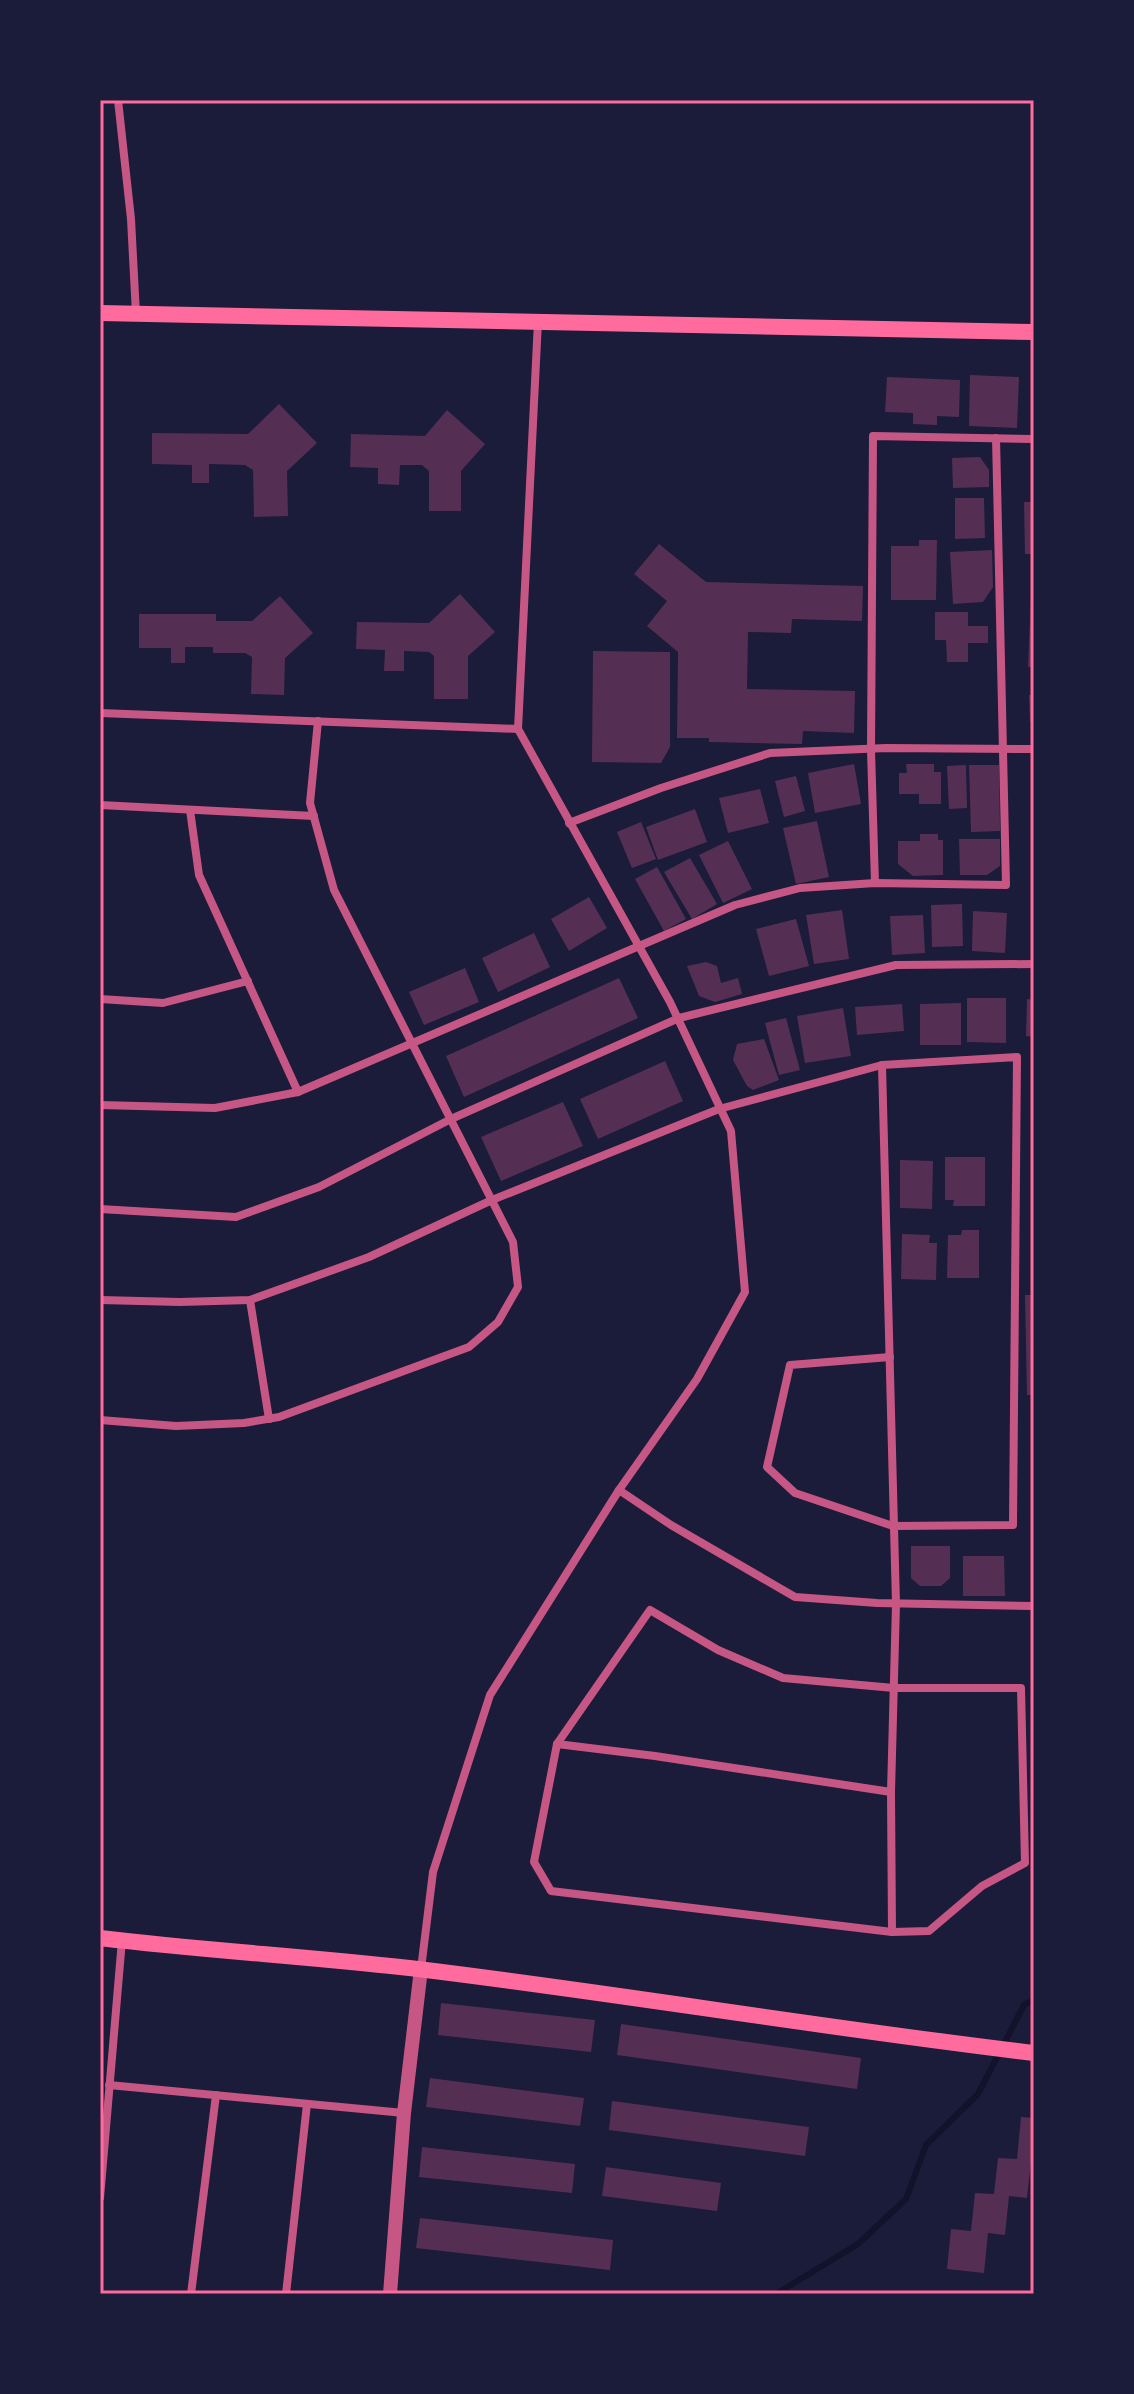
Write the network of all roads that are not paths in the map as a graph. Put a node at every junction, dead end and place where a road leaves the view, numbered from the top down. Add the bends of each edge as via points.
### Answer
1 (118, 100) edge
2 (100, 313) edge
3 (136, 314) junction
4 (538, 321) junction
5 (1034, 332) edge
6 (996, 438) junction
7 (1034, 439) edge
8 (100, 713) edge
9 (318, 721) junction
10 (518, 729) junction
11 (1003, 749) junction
12 (1034, 749) edge
13 (871, 750) junction
14 (100, 805) edge
15 (190, 810) junction
16 (314, 816) junction
17 (569, 823) junction
18 (875, 883) junction
19 (639, 946) junction
20 (1034, 964) edge
21 (248, 981) junction
22 (100, 999) edge
23 (679, 1018) junction
24 (412, 1043) junction
25 (882, 1065) junction
26 (298, 1092) junction
27 (100, 1105) edge
28 (719, 1109) junction
29 (451, 1119) junction
30 (492, 1200) junction
31 (100, 1209) edge
32 (100, 1300) edge
33 (250, 1300) junction
34 (890, 1357) junction
35 (269, 1419) junction
36 (100, 1420) edge
37 (619, 1490) junction
38 (893, 1526) junction
39 (896, 1604) junction
40 (1034, 1606) edge
41 (894, 1688) junction
42 (557, 1744) junction
43 (891, 1792) junction
44 (892, 1932) junction
45 (100, 1938) edge
46 (122, 1940) junction
47 (421, 1969) junction
48 (1034, 2053) edge
49 (109, 2085) junction
50 (216, 2095) junction
51 (307, 2104) junction
52 (404, 2113) junction
53 (100, 2198) edge
54 (191, 2294) edge
55 (286, 2294) edge
56 (390, 2294) edge

1 - 3 street
2 - 3 main road
3 - 4 main road
4 - 5 main road
4 - 10 street
6 - 7 street
6 - 11 street
6 - 13 street via 873,436
8 - 9 street
9 - 10 street
9 - 16 street via 310,803
10 - 17 street
11 - 12 street
11 - 13 street
11 - 18 street via 1006,885
13 - 17 street via 770,753
13 - 18 street
14 - 15 street
15 - 16 street
15 - 21 street via 199,875
16 - 24 street via 334,890
17 - 19 street
18 - 19 street via 800,888 735,905
19 - 23 street
19 - 24 street
20 - 23 street via 896,965
21 - 22 street via 163,1003
21 - 26 street
23 - 28 street
23 - 29 street
24 - 26 street
24 - 29 street
25 - 28 street
25 - 34 street
25 - 38 street via 1017,1057 1013,1525
26 - 27 street via 215,1108
28 - 30 street
28 - 37 street via 731,1131 745,1292 697,1379
29 - 30 street
29 - 31 street via 319,1187 236,1217
30 - 33 street via 369,1257
30 - 35 street via 513,1242 518,1287 498,1322 469,1347
32 - 33 street
33 - 35 street
34 - 38 street
34 - 38 street via 790,1365 767,1467 795,1493
35 - 36 street via 176,1426
37 - 39 street via 795,1597
37 - 47 street via 490,1695 433,1872
38 - 39 street
39 - 40 street
39 - 41 street
41 - 42 street via 783,1678 718,1650 650,1610
41 - 43 street
41 - 44 street via 1021,1688 1025,1863 982,1886 929,1931
42 - 43 street
42 - 44 street via 534,1862 551,1891
43 - 44 street
45 - 46 main road
46 - 47 main road
46 - 49 street
47 - 48 main road
47 - 52 street
49 - 50 street
49 - 53 street
50 - 51 street
50 - 54 street
51 - 52 street
51 - 55 street
52 - 56 street

